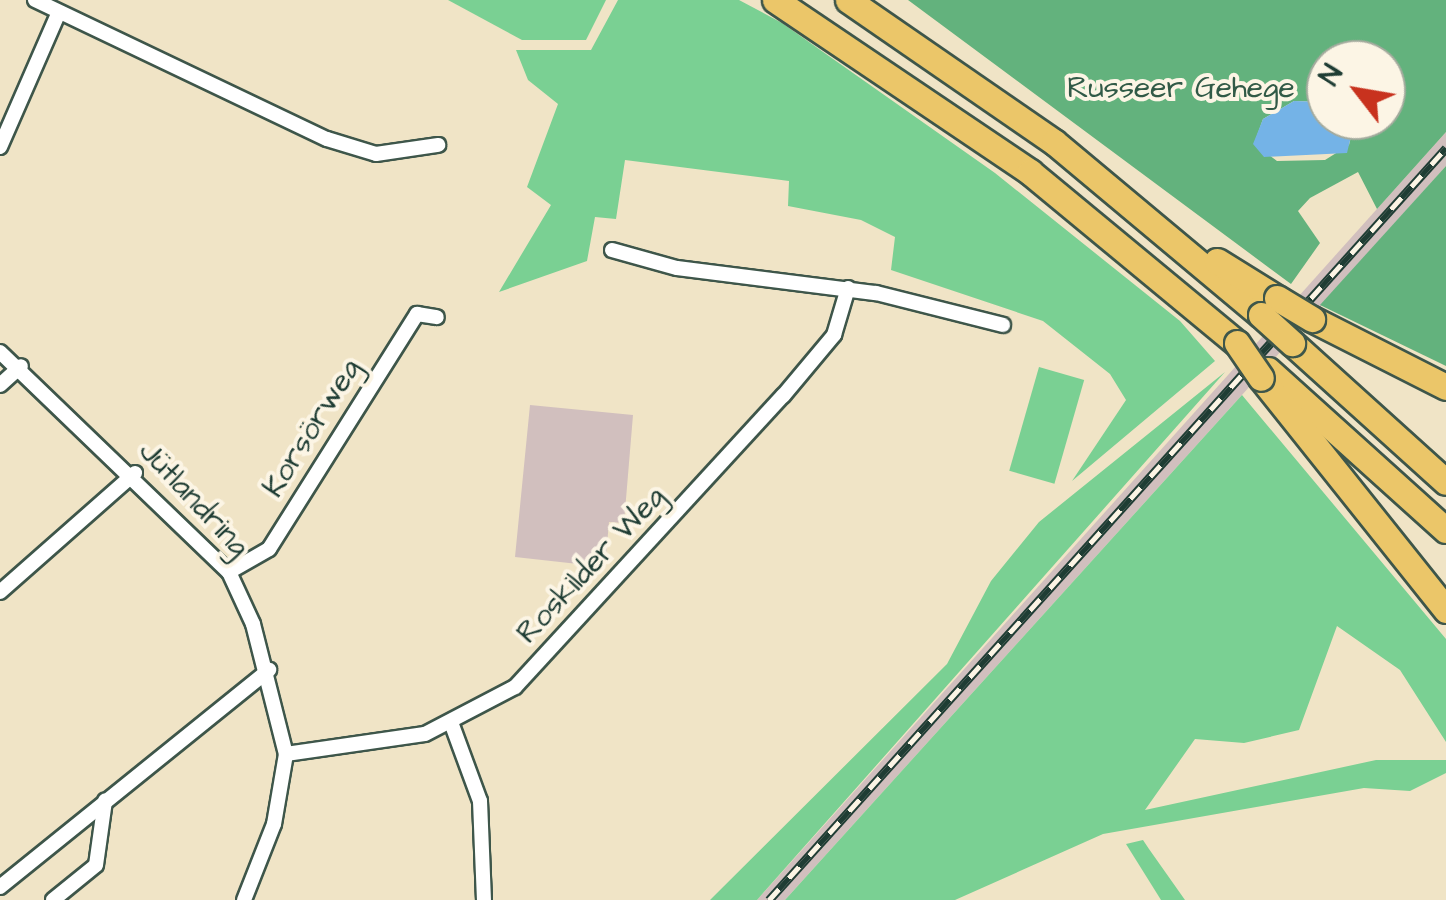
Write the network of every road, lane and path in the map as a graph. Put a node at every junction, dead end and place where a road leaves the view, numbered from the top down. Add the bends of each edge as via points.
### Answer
1 (35, 0) edge
2 (774, 0) edge
3 (848, 0) edge
4 (58, 14) junction
5 (438, 146) dead end
6 (0, 147) edge
7 (612, 250) dead end
8 (848, 288) junction
9 (1269, 307) junction
10 (437, 317) dead end
11 (1002, 326) dead end
12 (0, 352) edge
13 (21, 366) junction
14 (1264, 374) junction
15 (0, 385) edge
16 (1446, 387) edge
17 (134, 473) junction
18 (1446, 482) edge
19 (1446, 530) edge
20 (228, 572) junction
21 (0, 592) edge
22 (1446, 610) edge
23 (269, 670) junction
24 (452, 725) junction
25 (286, 754) junction
26 (105, 801) junction
27 (0, 887) edge
28 (53, 900) edge
29 (244, 900) edge
30 (484, 900) edge

1 - 4 street
2 - 14 highway, bridge via 1030,172 1237,343
3 - 9 highway
4 - 5 street via 327,139 376,154
4 - 6 street
7 - 8 street via 677,268
8 - 11 street
8 - 24 street, Roskilder Weg via 834,335 783,396 541,662
9 - 16 highway, bridge via 1312,320
9 - 18 highway, bridge via 1292,343
10 - 20 street, Korsörweg via 417,314 269,549
12 - 13 street, Jütlandring
13 - 15 street
13 - 17 street, Jütlandring
14 - 19 highway
14 - 22 highway
17 - 20 street, Jütlandring
17 - 21 street
20 - 23 street, Jütlandring
23 - 25 street, Jütlandring
23 - 26 street
24 - 25 street, Roskilder Weg via 370,747
24 - 30 street via 485,826
25 - 29 street, Jütlandring via 274,824
26 - 27 street
26 - 28 street via 96,865

